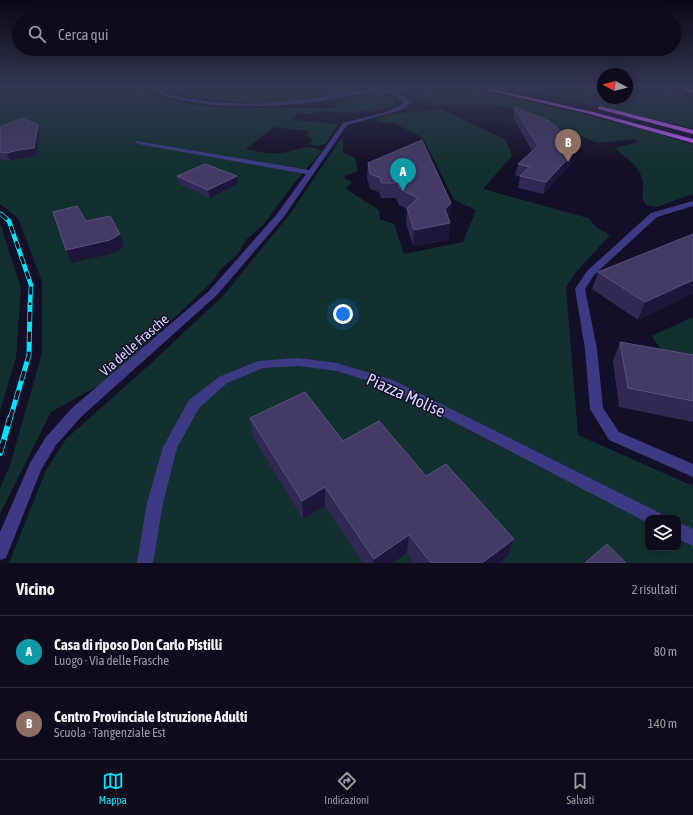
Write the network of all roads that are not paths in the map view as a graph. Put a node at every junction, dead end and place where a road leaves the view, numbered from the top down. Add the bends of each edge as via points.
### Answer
1 (378, 113) edge
2 (592, 113) edge
3 (622, 113) edge
4 (693, 132) edge
5 (693, 141) edge
6 (138, 142) dead end
7 (311, 173) junction
8 (693, 203) edge
9 (693, 471) edge
10 (648, 515) edge
11 (681, 532) edge
12 (693, 538) edge
13 (0, 552) edge
14 (146, 563) edge

1 - 7 street, Via delle Frasche via 345,124
2 - 5 main road
3 - 4 main road
6 - 7 street
7 - 13 street, Via delle Frasche via 280,216 213,293 76,412 51,442 35,466
8 - 9 street via 654,215 590,273 580,289 592,349 597,408 605,422 614,436
10 - 14 street, Piazza Molise via 389,383 337,367 298,362 262,364 223,380 194,404 170,447 155,502
11 - 12 street

